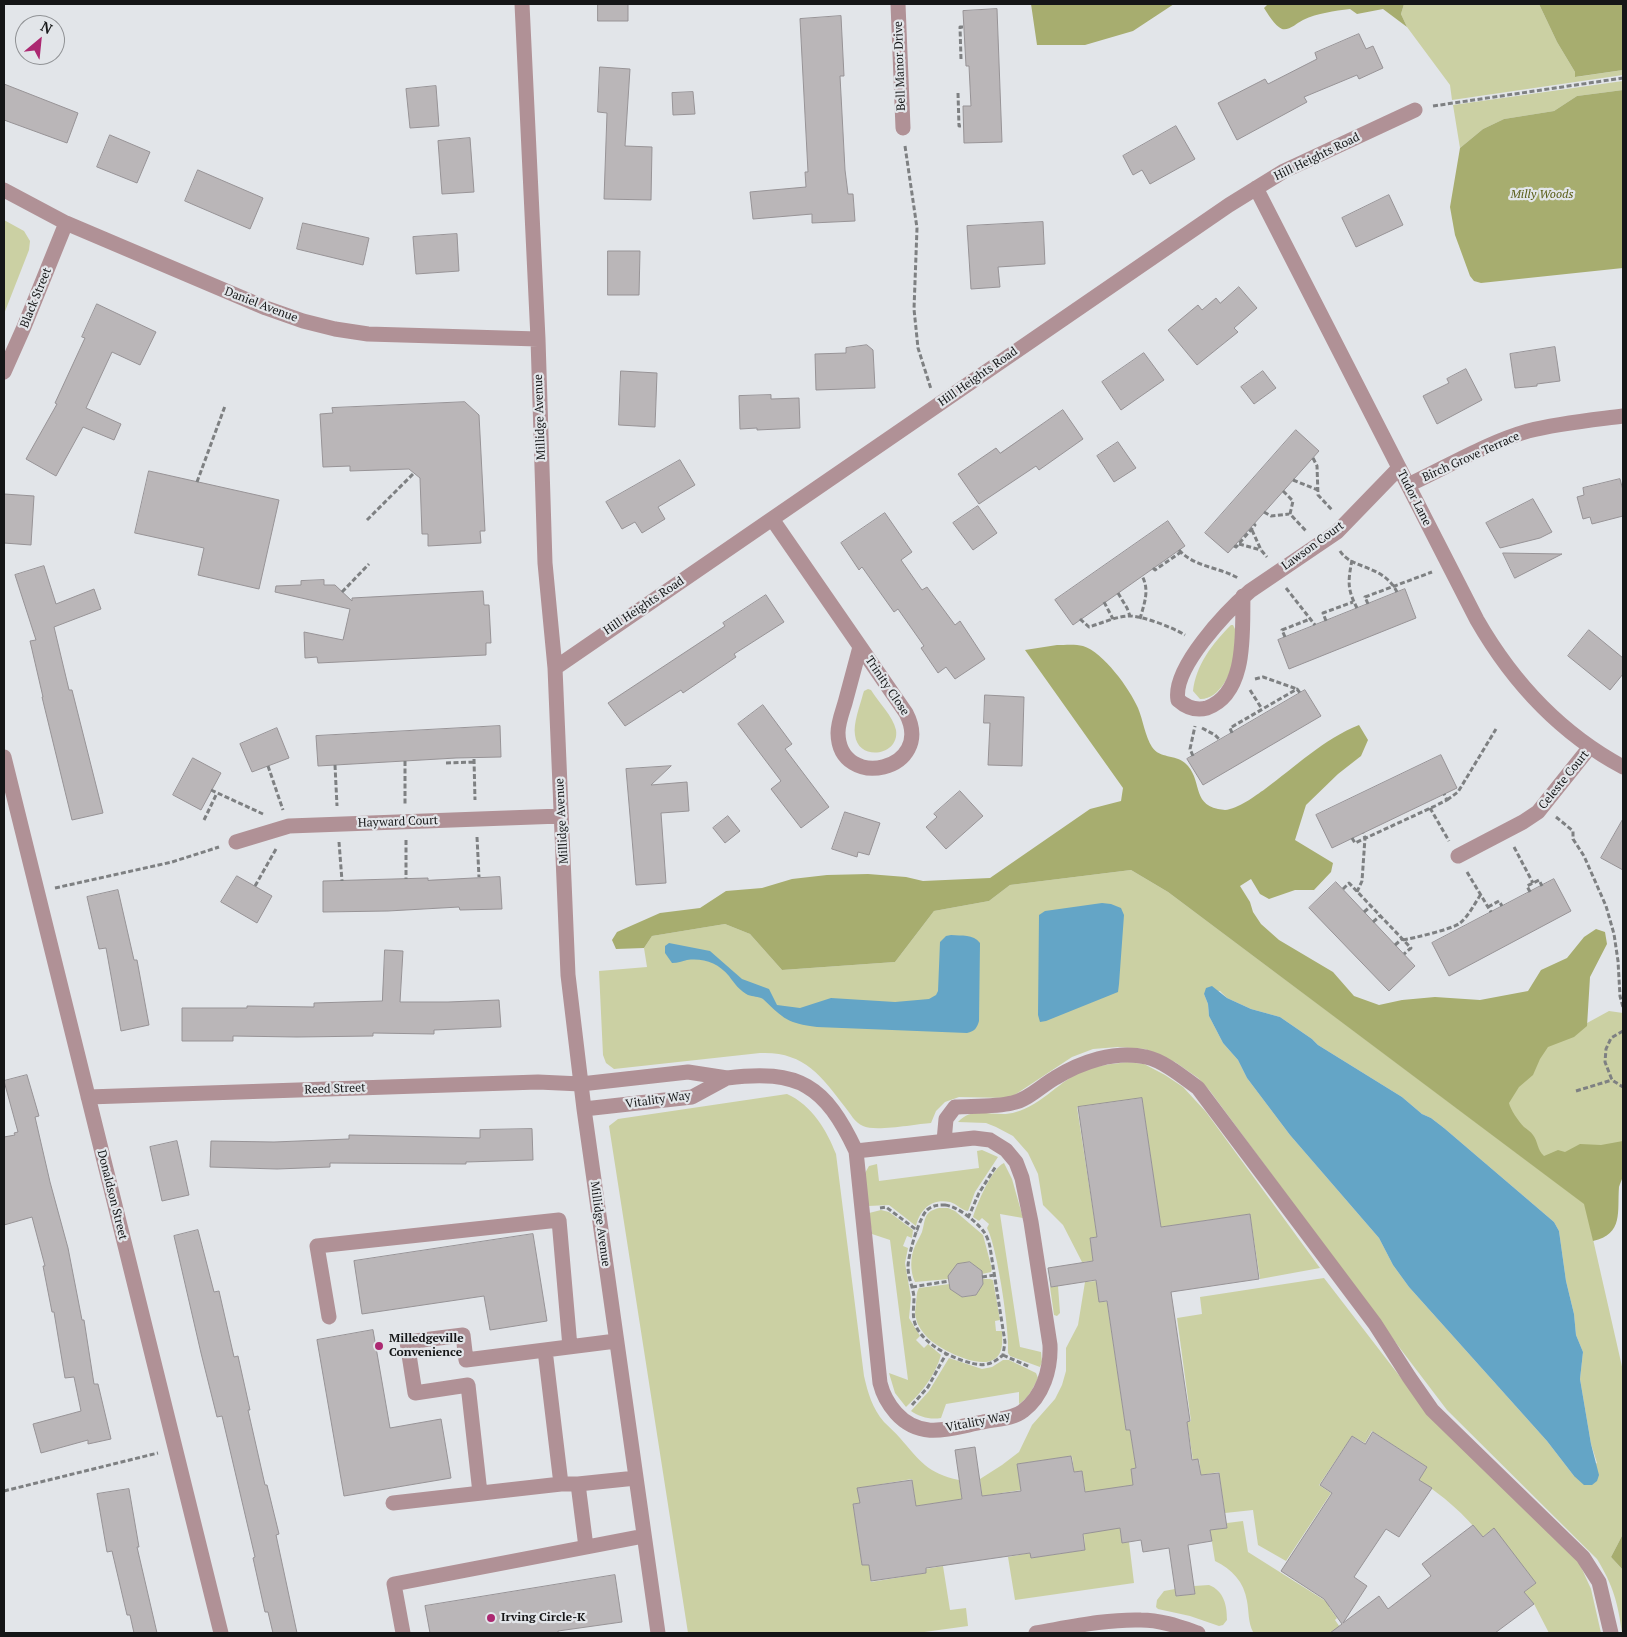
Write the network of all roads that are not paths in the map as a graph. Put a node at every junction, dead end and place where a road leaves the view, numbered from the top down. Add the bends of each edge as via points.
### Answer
1 (522, 4) edge
2 (898, 4) edge
3 (1415, 110) road end
4 (903, 128) road end
5 (1256, 188) junction
6 (4, 190) edge
7 (66, 223) junction
8 (538, 339) junction
9 (4, 372) edge
10 (1623, 416) edge
11 (1399, 468) junction
12 (1408, 486) junction
13 (772, 519) junction
14 (1243, 596) junction
15 (860, 647) junction
16 (555, 668) junction
17 (1590, 748) junction
18 (4, 757) edge
19 (1623, 767) edge
20 (561, 816) junction
21 (236, 842) road end
22 (1458, 856) dead end
23 (727, 1078) junction
24 (581, 1084) junction
25 (88, 1097) junction
26 (584, 1110) junction
27 (944, 1141) junction
28 (856, 1151) junction
29 (329, 1318) dead end
30 (616, 1341) junction
31 (570, 1347) junction
32 (545, 1350) junction
33 (466, 1360) junction
34 (468, 1385) junction
35 (636, 1478) junction
36 (560, 1484) junction
37 (578, 1484) junction
38 (480, 1493) junction
39 (393, 1503) dead end
40 (644, 1536) junction
41 (586, 1547) junction
42 (221, 1633) edge
43 (403, 1633) edge
44 (658, 1633) edge
45 (1036, 1633) edge
46 (1198, 1633) edge
47 (1611, 1633) edge

1 - 8 street, Millidge Avenue
2 - 4 street, Bell Manor Drive
3 - 5 street, Hill Heights Road
5 - 11 street, Tudor Lane
5 - 13 street, Hill Heights Road
6 - 7 street, Daniel Avenue
7 - 8 street, Daniel Avenue via 266,308 335,330 368,334
7 - 9 street, Black Street
8 - 16 street, Millidge Avenue via 545,563
10 - 12 street, Birch Grove Terrace via 1529,431
11 - 12 street, Tudor Lane
11 - 14 street, Lawson Court via 1344,525
12 - 17 street, Tudor Lane via 1493,649 1534,699
13 - 15 street, Trinity Close
13 - 16 street, Hill Heights Road
14 - 14 street, Lawson Court via 1242,651 1236,676 1220,700 1203,709 1191,708 1178,700 1177,692 1187,665 1213,628
15 - 15 street, Trinity Close via 838,738 846,756 853,762 879,769 902,758 912,730 906,713
16 - 20 street, Millidge Avenue
17 - 19 street, Tudor Lane
17 - 22 street, Celeste Court via 1544,807
18 - 25 street, Donaldson Street
20 - 21 street, Hayward Court via 289,826
20 - 24 street, Millidge Avenue via 568,976
23 - 24 street, Vitality Way via 688,1072
23 - 26 street, Vitality Way via 692,1097
23 - 28 street, Vitality Way via 768,1075 799,1081 818,1093 844,1124
24 - 25 street, Reed Street via 538,1082
24 - 26 street, Millidge Avenue
25 - 42 street, Donaldson Street
26 - 30 street, Millidge Avenue
27 - 28 street
27 - 28 street, Vitality Way via 990,1140 1006,1150 1016,1162 1031,1222 1051,1360 1034,1400 1024,1410 1013,1416 939,1430 914,1428 883,1396
27 - 47 street via 946,1119 955,1107 1012,1103 1026,1098 1081,1064 1114,1055 1146,1057 1172,1068 1198,1088 1375,1324 1432,1410 1583,1557 1599,1582
29 - 31 street via 317,1246 559,1220
30 - 31 street
30 - 35 street, Millidge Avenue
31 - 32 street
32 - 33 street
32 - 36 street
33 - 34 street
33 - 34 street via 463,1335 407,1342 416,1393
34 - 38 street
35 - 37 street
35 - 40 street, Millidge Avenue
36 - 37 street
36 - 38 street
37 - 41 street
38 - 39 street
40 - 41 street
40 - 44 street, Millidge Avenue
41 - 43 street via 394,1584
45 - 46 street via 1095,1623 1142,1620 1172,1624

